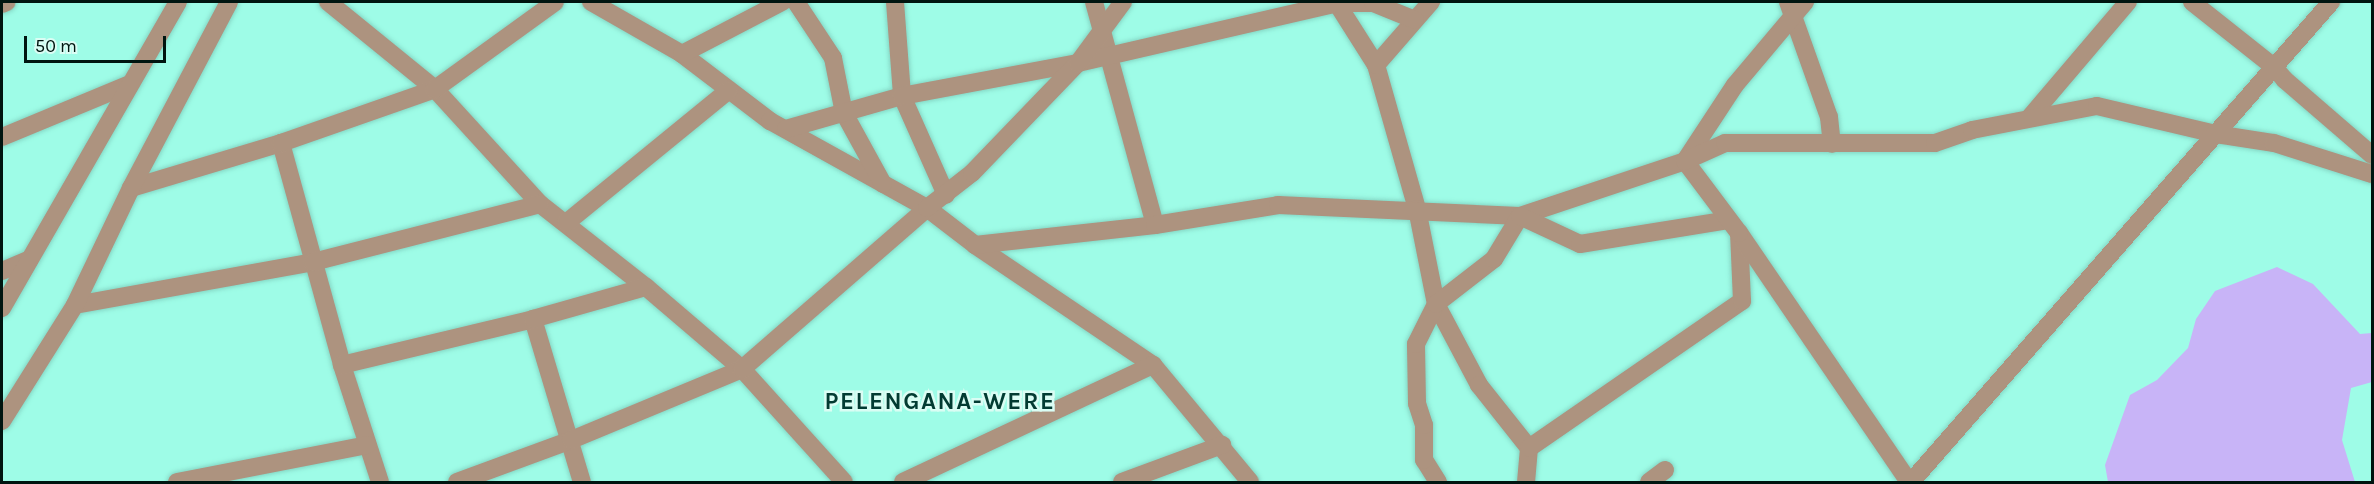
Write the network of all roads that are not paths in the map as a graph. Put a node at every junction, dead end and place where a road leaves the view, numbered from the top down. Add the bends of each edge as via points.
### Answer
1 (7, 2) edge
2 (178, 2) edge
3 (230, 2) edge
4 (328, 2) edge
5 (555, 2) edge
6 (591, 2) edge
7 (782, 2) edge
8 (796, 2) edge
9 (895, 2) edge
10 (1094, 2) edge
11 (1124, 2) edge
12 (1336, 2) edge
13 (1431, 2) edge
14 (1805, 2) edge
15 (2128, 2) edge
16 (2192, 2) edge
17 (2331, 2) edge
18 (2, 4) edge
19 (1791, 9) edge
20 (1415, 20) junction
21 (1101, 29) junction
22 (682, 54) junction
23 (1109, 55) junction
24 (1078, 63) junction
25 (1376, 65) junction
26 (2274, 67) junction
27 (130, 84) junction
28 (435, 89) junction
29 (729, 90) junction
30 (902, 96) junction
31 (844, 113) junction
32 (2030, 117) junction
33 (786, 129) junction
34 (2215, 134) junction
35 (2, 137) edge
36 (281, 143) junction
37 (1832, 144) junction
38 (2373, 155) edge
39 (1685, 161) junction
40 (2373, 174) edge
41 (884, 185) junction
42 (131, 188) junction
43 (946, 195) junction
44 (540, 204) junction
45 (927, 208) junction
46 (1417, 209) junction
47 (1520, 216) junction
48 (566, 223) junction
49 (1155, 225) junction
50 (1734, 227) junction
51 (975, 245) junction
52 (30, 259) junction
53 (313, 262) junction
54 (2, 271) edge
55 (646, 287) junction
56 (1436, 304) junction
57 (75, 305) junction
58 (2, 308) edge
59 (533, 319) junction
60 (342, 365) junction
61 (1153, 365) junction
62 (742, 369) junction
63 (2, 421) edge
64 (571, 440) junction
65 (367, 445) junction
66 (1222, 445) junction
67 (1529, 448) junction
68 (1665, 470) dead end
69 (177, 483) edge
70 (380, 483) edge
71 (458, 483) edge
72 (582, 483) edge
73 (844, 483) edge
74 (903, 483) edge
75 (1122, 483) edge
76 (1250, 483) edge
77 (1438, 483) edge
78 (1526, 483) edge
79 (1649, 483) edge
80 (1910, 483) edge

1 - 18 street
2 - 27 street
3 - 42 street
4 - 28 street
5 - 28 street
6 - 22 street
7 - 22 street
8 - 31 street via 833,58
9 - 30 street
10 - 21 street
11 - 21 street
12 - 20 street via 1373,3
12 - 23 street
12 - 25 street
13 - 20 street
14 - 19 street
15 - 32 street
16 - 26 street
17 - 26 street
19 - 37 street via 1829,117
19 - 39 street
20 - 25 street
21 - 23 street
21 - 24 street
22 - 29 street
23 - 24 street
23 - 49 street
24 - 30 street
24 - 43 street
25 - 46 street
26 - 34 street
26 - 38 street
27 - 35 street
27 - 52 street
28 - 36 street
28 - 44 street
29 - 33 street
29 - 48 street
30 - 31 street
30 - 43 street
31 - 33 street
31 - 41 street
32 - 34 street via 2097,106
32 - 37 street via 1935,142
33 - 41 street
34 - 40 street via 2274,142
34 - 80 street
36 - 42 street
36 - 53 street
37 - 39 street via 1725,142
39 - 47 street
39 - 50 street
41 - 45 street
42 - 57 street
43 - 45 street
44 - 48 street
44 - 53 street
45 - 51 street
45 - 62 street
46 - 47 street
46 - 49 street via 1278,205
46 - 56 street
47 - 50 street via 1580,244
47 - 56 street via 1494,259
48 - 55 street
49 - 51 street
50 - 67 street via 1742,301
50 - 80 street
51 - 61 street
52 - 54 street
52 - 58 street
53 - 57 street
53 - 60 street
55 - 59 street
55 - 62 street
56 - 67 street via 1479,385
56 - 77 street via 1416,344 1417,403 1424,425 1424,460
57 - 63 street
59 - 60 street
59 - 64 street
60 - 65 street
61 - 66 street
61 - 74 street
62 - 64 street
62 - 73 street
64 - 71 street
64 - 72 street
65 - 69 street
65 - 70 street
66 - 75 street
66 - 76 street
67 - 78 street
68 - 79 street

